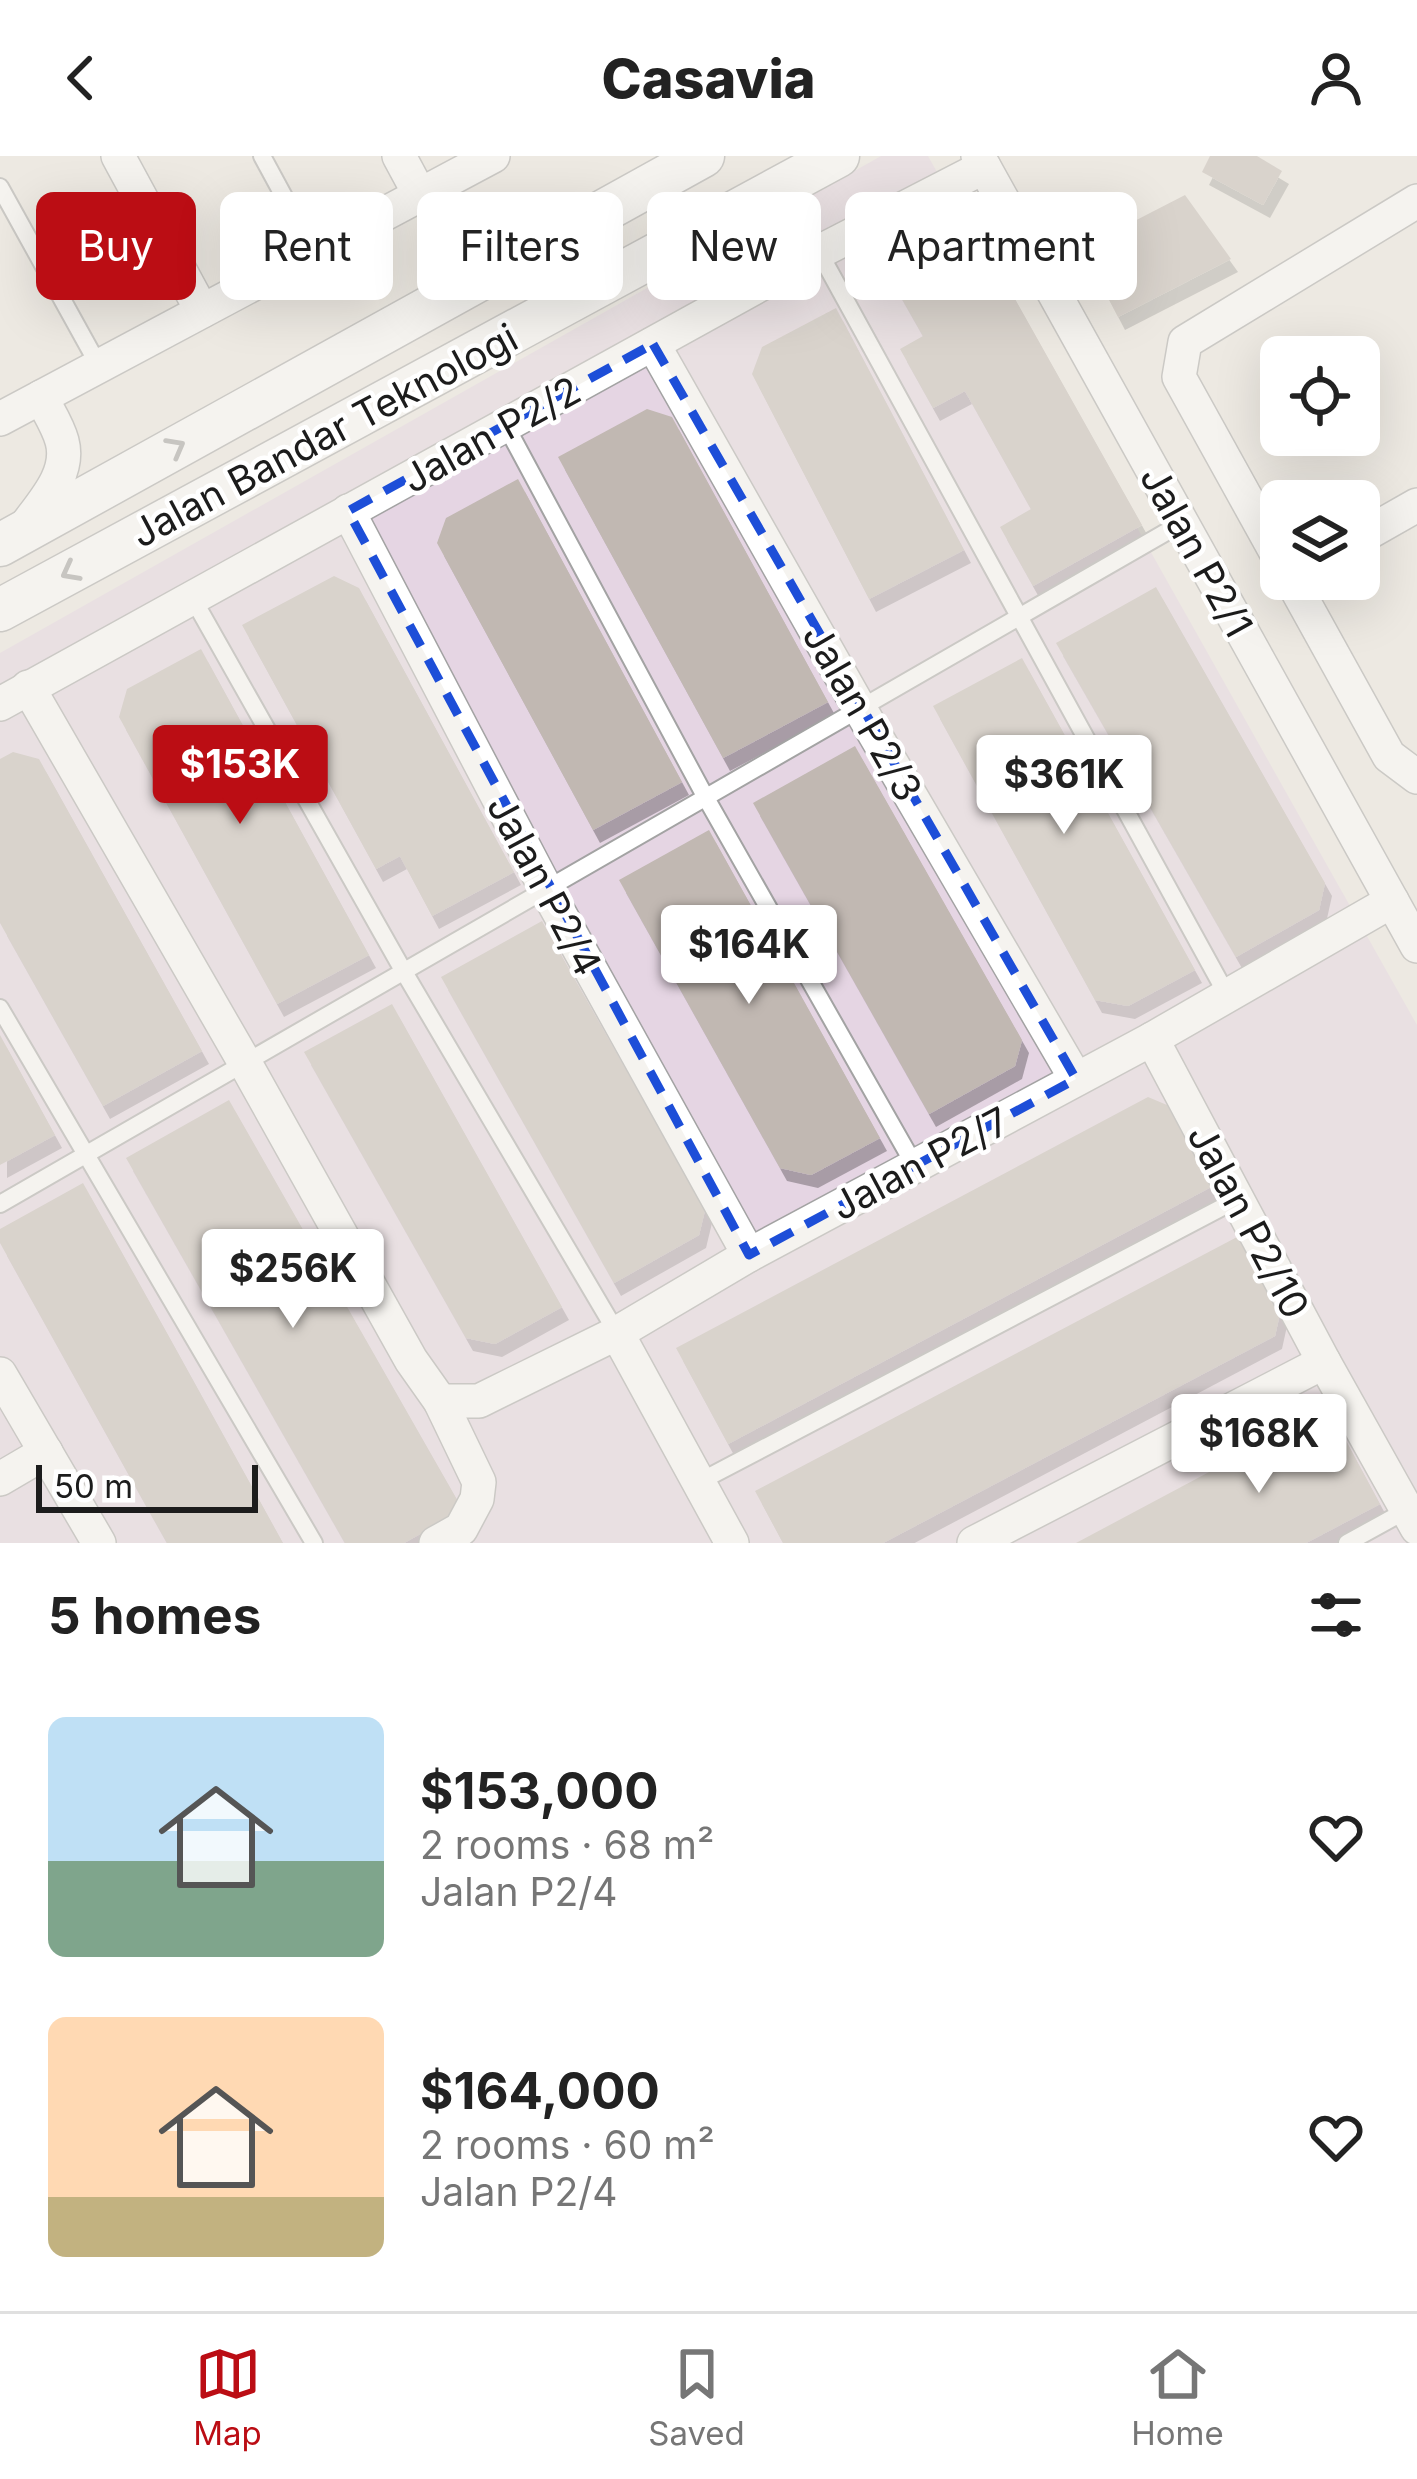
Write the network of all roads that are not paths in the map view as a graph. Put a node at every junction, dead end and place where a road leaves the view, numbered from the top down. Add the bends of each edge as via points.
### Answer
1 (118, 156) edge
2 (262, 156) edge
3 (399, 156) edge
4 (494, 156) edge
5 (703, 156) edge
6 (838, 156) edge
7 (981, 162) edge
8 (0, 188) edge
9 (282, 192) edge
10 (418, 192) edge
11 (426, 192) edge
12 (1417, 201) edge
13 (821, 251) edge
14 (821, 256) edge
15 (223, 300) edge
16 (732, 300) edge
17 (202, 311) junction
18 (653, 344) junction
19 (99, 366) junction
20 (41, 397) junction
21 (0, 419) edge
22 (506, 426) junction
23 (1417, 506) edge
24 (348, 512) junction
25 (1182, 523) junction
26 (1260, 523) edge
27 (1380, 526) edge
28 (10, 539) edge
29 (192, 598) junction
30 (1303, 600) edge
31 (0, 610) edge
32 (1018, 618) junction
33 (14, 696) edge
34 (860, 709) junction
35 (1417, 777) edge
36 (706, 798) junction
37 (546, 890) junction
38 (1392, 901) junction
39 (1417, 946) edge
40 (404, 972) junction
41 (1227, 994) junction
42 (0, 1009) edge
43 (1152, 1039) junction
44 (245, 1064) junction
45 (1076, 1079) junction
46 (84, 1155) junction
47 (915, 1166) junction
48 (1238, 1199) junction
49 (0, 1204) edge
50 (749, 1256) junction
51 (617, 1333) junction
52 (1324, 1362) junction
53 (0, 1374) edge
54 (440, 1401) junction
55 (46, 1453) junction
56 (0, 1479) edge
57 (699, 1482) junction
58 (1412, 1519) edge
59 (99, 1543) edge
60 (314, 1543) edge
61 (436, 1543) edge
62 (732, 1543) edge
63 (974, 1543) edge
64 (1347, 1543) edge

1 - 17 street
2 - 9 lane
3 - 10 street
4 - 11 street
28 -> 5 street, Jalan Bandar Teknologi
6 -> 31 street, Jalan Bandar Teknologi
7 - 13 street, Jalan P2/2
7 - 25 street, Jalan P2/1
8 - 19 lane
12 - 26 street via 1185,342 1179,377
14 - 32 lane
15 - 17 street
16 - 18 street, Jalan P2/2
17 - 19 street
18 - 22 street, Jalan P2/2
18 - 34 street, Jalan P2/3
19 - 20 street
20 - 21 street
20 - 28 street via 63,442 64,465
22 - 24 street, Jalan P2/2
22 - 36 lane
23 - 27 street
24 - 29 street, Jalan P2/2
24 - 37 street, Jalan P2/4
25 - 32 lane
25 - 38 street, Jalan P2/1
29 - 33 street, Jalan P2/2
29 - 40 lane
30 - 35 street via 1389,756
32 - 34 lane
32 - 41 lane
33 - 44 street
34 - 36 lane
34 - 45 street, Jalan P2/3
36 - 37 lane
36 - 47 lane
37 - 40 lane
37 - 50 street, Jalan P2/4
38 - 39 street, Jalan P2/1
38 - 41 street, Jalan P2/7
40 - 44 lane
40 - 51 lane
41 - 43 street, Jalan P2/7
42 - 46 lane
43 - 45 street, Jalan P2/7
43 - 48 street, Jalan P2/10
44 - 46 lane
44 - 54 street
45 - 47 street, Jalan P2/7
46 - 49 lane
46 - 60 lane
47 - 50 street, Jalan P2/7
48 - 52 street, Jalan P2/10
48 - 57 lane
50 - 51 street, Jalan P2/7
51 - 54 street, Jalan P2/7 via 479,1401
51 - 57 street
52 - 58 street, Jalan P2/10
52 - 63 street
53 - 55 street
54 - 61 street via 479,1482 461,1529
55 - 56 street
55 - 59 street
57 - 62 street
58 - 64 lane

